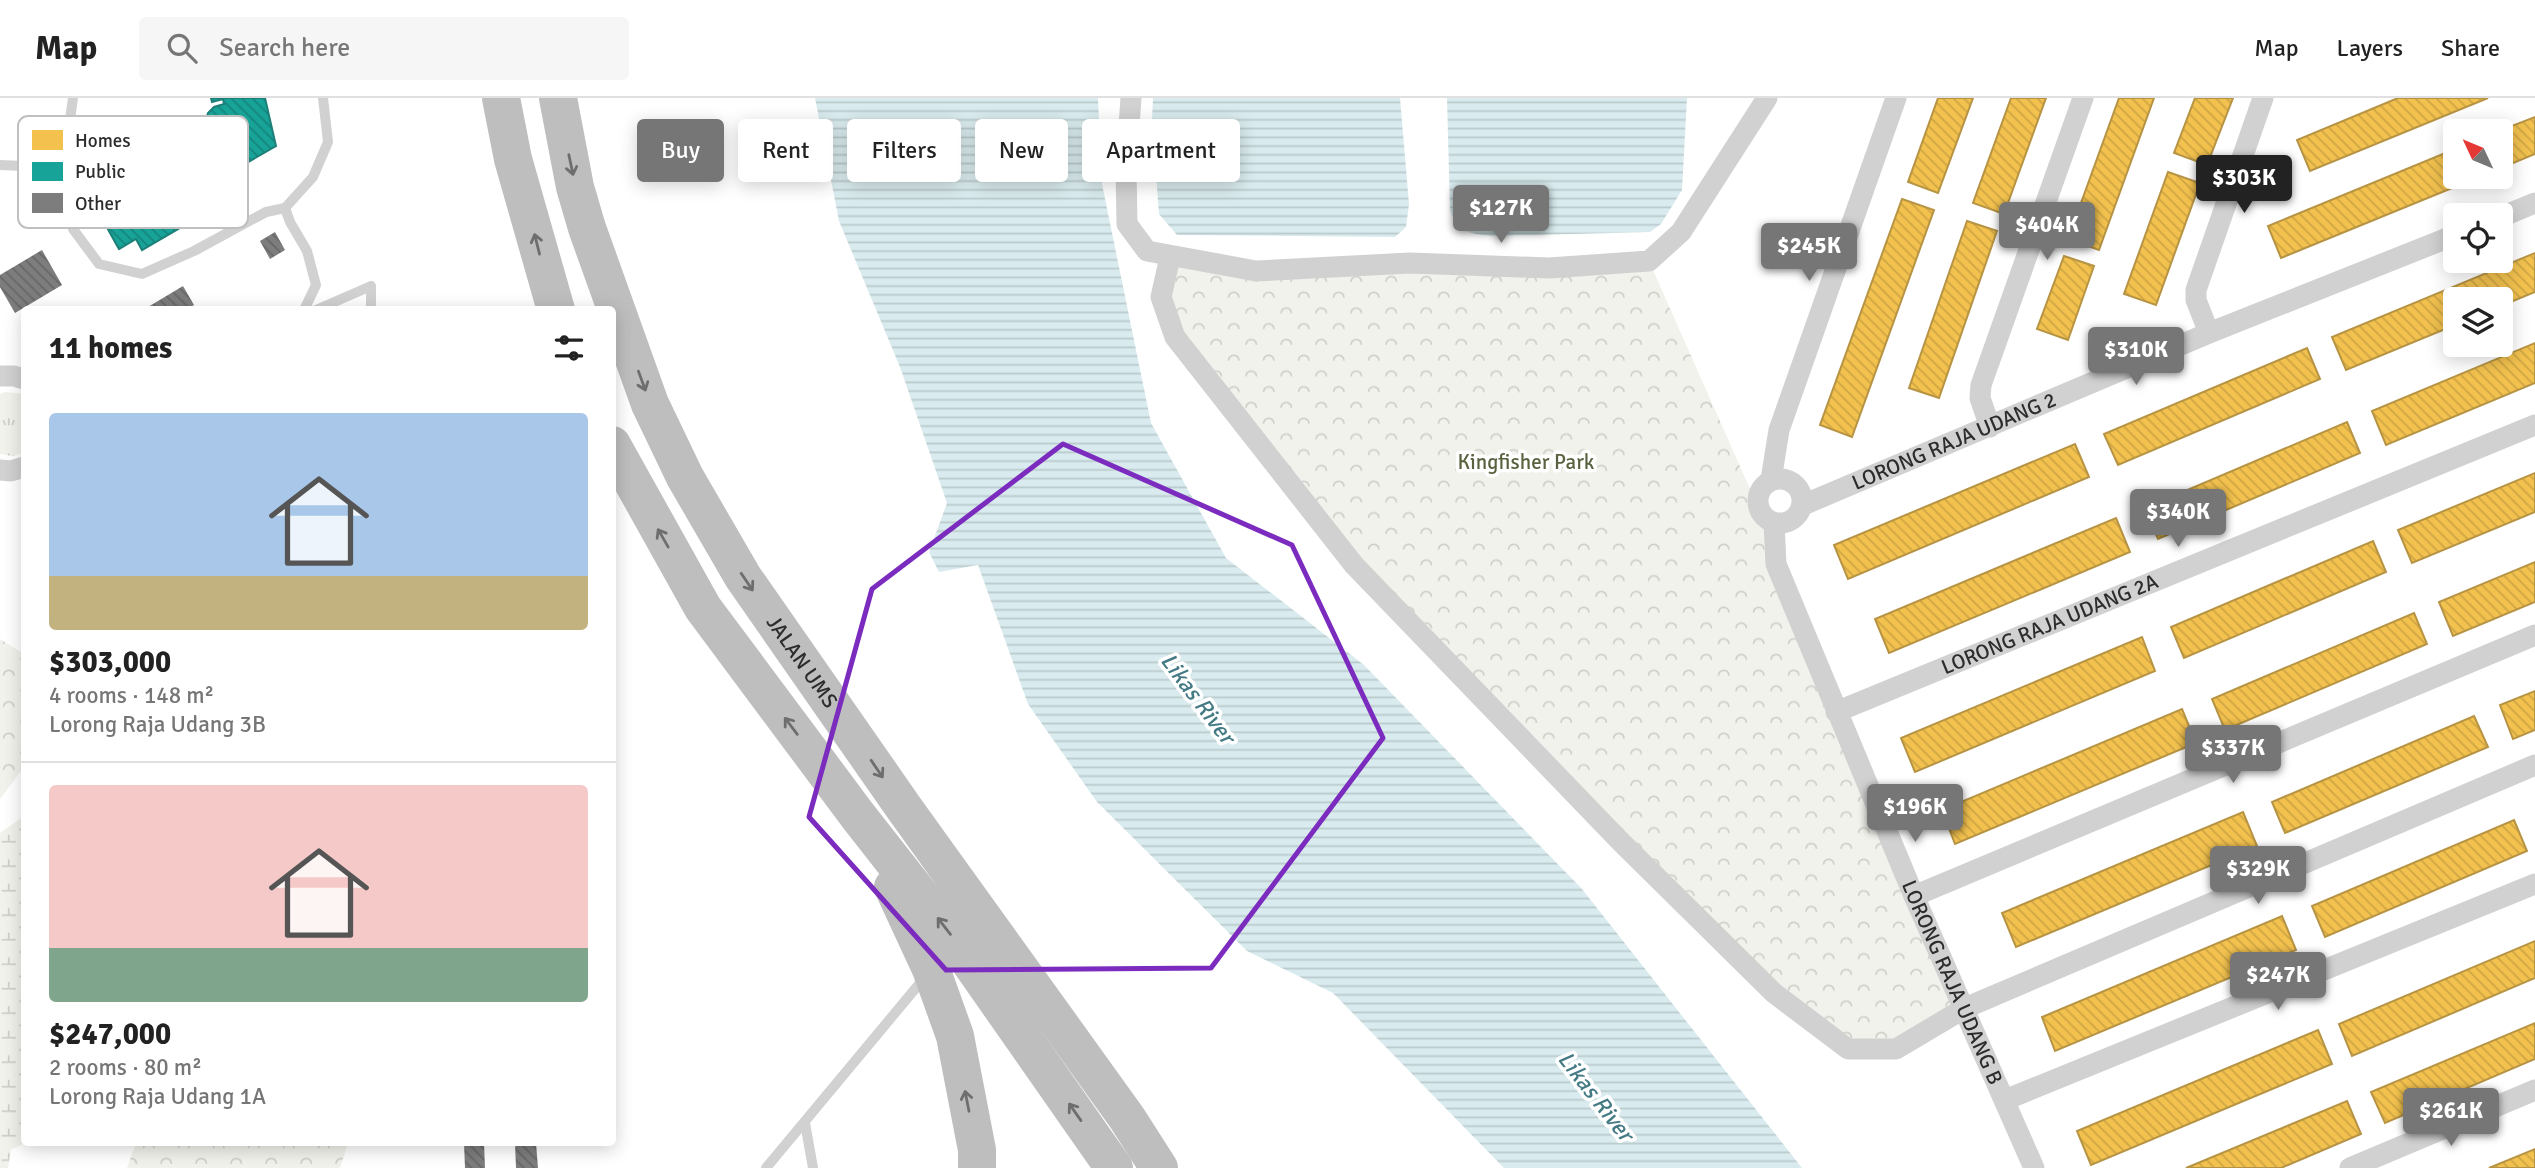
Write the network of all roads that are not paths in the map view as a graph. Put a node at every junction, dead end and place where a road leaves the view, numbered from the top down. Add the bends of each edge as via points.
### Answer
1 (73, 98) edge
2 (323, 98) edge
3 (501, 98) edge
4 (558, 98) edge
5 (1131, 98) edge
6 (1767, 98) edge
7 (1896, 98) edge
8 (2083, 98) edge
9 (2268, 101) edge
10 (70, 116) edge
11 (0, 165) edge
12 (18, 166) edge
13 (2535, 203) edge
14 (285, 208) junction
15 (2513, 212) edge
16 (248, 222) edge
17 (74, 228) edge
18 (236, 228) edge
19 (2443, 240) edge
20 (1170, 257) junction
21 (306, 306) edge
22 (325, 306) edge
23 (371, 306) edge
24 (555, 306) edge
25 (615, 306) edge
26 (616, 309) edge
27 (2209, 333) junction
28 (2535, 425) edge
29 (1990, 427) junction
30 (616, 452) edge
31 (1771, 480) junction
32 (1803, 505) junction
33 (1774, 523) junction
34 (2535, 635) edge
35 (1836, 712) junction
36 (2535, 765) edge
37 (858, 816) junction
38 (2535, 884) edge
39 (1914, 896) junction
40 (931, 969) junction
41 (1965, 1008) junction
42 (2535, 1090) edge
43 (2005, 1100) junction
44 (805, 1123) junction
45 (766, 1168) edge
46 (813, 1168) edge
47 (977, 1168) edge
48 (1114, 1168) edge
49 (1159, 1168) edge
50 (2034, 1168) edge
51 (2350, 1168) edge

1 - 10 lane
2 - 14 lane via 328,142 313,177
24 -> 3 highway via 513,159
4 -> 25 highway, JALAN UMS via 575,187
5 - 20 street via 1127,224 1147,251
6 - 20 street via 1681,232 1649,261 1549,268 1410,262 1256,271
7 - 31 street via 1779,430
8 - 29 street via 1982,385 1980,398
9 - 27 street via 2196,290
11 - 12 lane
13 - 15 street
14 - 16 lane
14 - 21 lane via 307,251 316,285
17 - 18 lane via 99,264 142,274
19 - 27 street, LORONG RAJA UDANG 2
20 - 41 street via 1160,297 1175,337 1354,565 1774,993 1848,1049 1896,1049
22 - 23 lane via 371,286
26 -> 49 highway, JALAN UMS via 650,404 685,477 743,577
27 - 29 street, LORONG RAJA UDANG 2
28 - 35 street, LORONG RAJA UDANG 2A
29 - 32 street, LORONG RAJA UDANG 2
37 -> 30 highway via 704,608
31 - 32 street via 1787,479 1800,489
31 - 33 street via 1760,489 1757,503 1762,516
32 - 33 street via 1798,516 1787,523
33 - 35 street, LORONG RAJA UDANG B via 1776,564
34 - 39 street
35 - 39 street, LORONG RAJA UDANG B
36 - 41 street
37 - 40 highway
48 -> 37 highway via 949,932
38 - 43 street
39 - 41 street, LORONG RAJA UDANG B
40 - 44 lane
47 -> 40 highway via 955,1037
41 - 43 street, LORONG RAJA UDANG B
42 - 51 street
43 - 50 street, LORONG RAJA UDANG B
44 - 45 lane
44 - 46 lane

